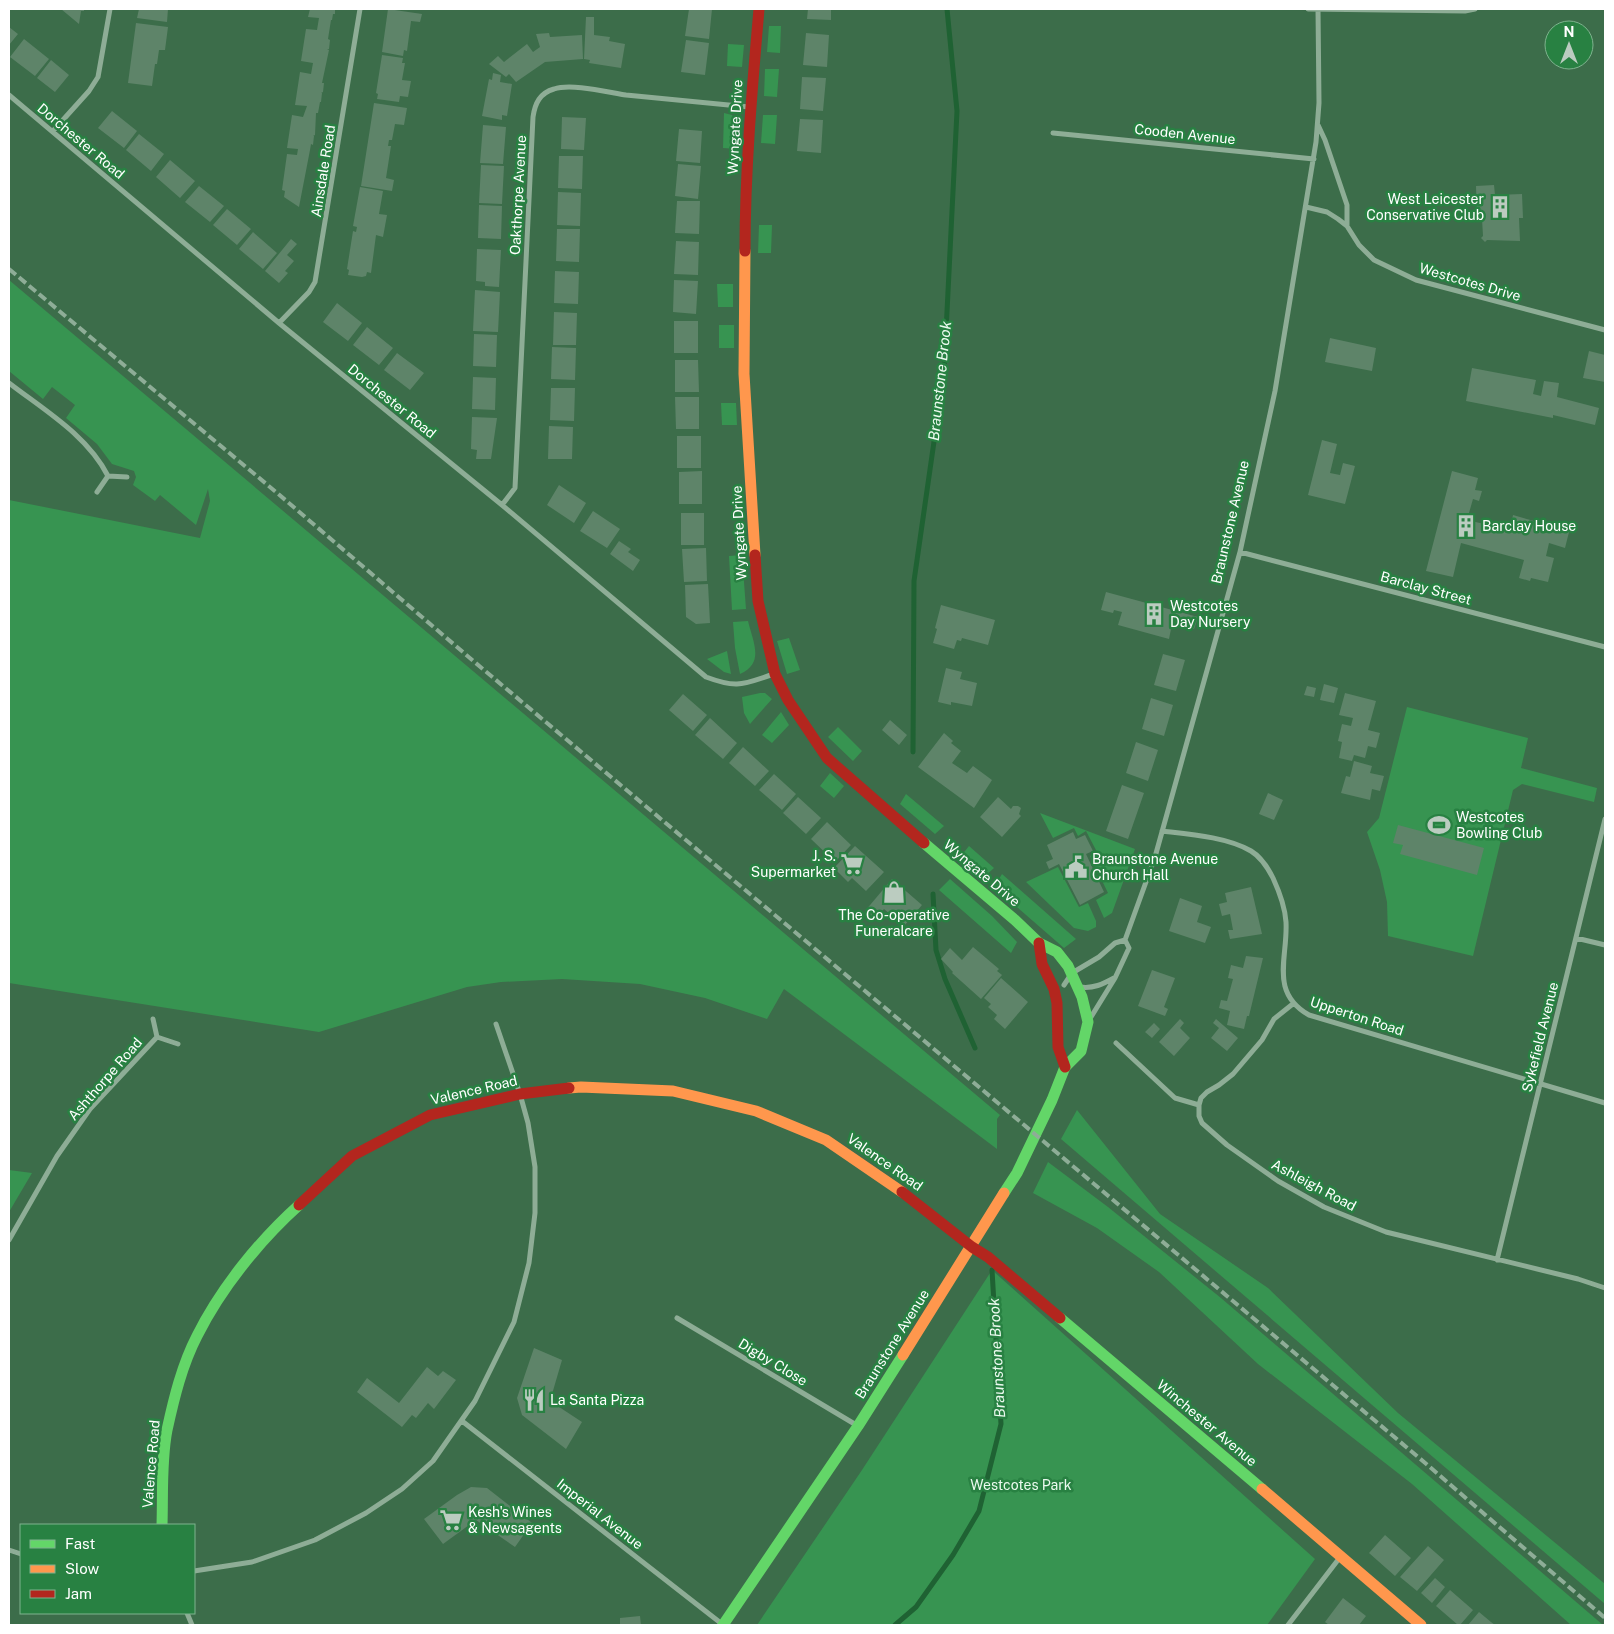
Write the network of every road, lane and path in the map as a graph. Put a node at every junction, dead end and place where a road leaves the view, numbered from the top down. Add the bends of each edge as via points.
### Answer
1 (110, 9) edge
2 (360, 9) edge
3 (759, 9) edge
4 (1308, 9) edge
5 (1318, 9) edge
6 (1475, 9) edge
7 (9, 95) edge
8 (750, 107) junction
9 (1318, 125) junction
10 (53, 131) junction
11 (1053, 132) dead end
12 (1314, 159) junction
13 (1306, 207) junction
14 (1347, 226) junction
15 (279, 323) junction
16 (1605, 330) edge
17 (9, 383) edge
18 (108, 476) junction
19 (127, 476) dead end
20 (97, 492) dead end
21 (502, 505) junction
22 (1240, 552) junction
23 (1605, 647) edge
24 (775, 674) junction
25 (1605, 820) edge
26 (1162, 831) junction
27 (1576, 938) junction
28 (1125, 940) junction
29 (1039, 943) junction
30 (1605, 945) edge
31 (1072, 973) junction
32 (1115, 978) junction
33 (1059, 987) junction
34 (1078, 987) junction
35 (1294, 1003) junction
36 (153, 1019) dead end
37 (1088, 1022) junction
38 (496, 1024) dead end
39 (156, 1037) junction
40 (1116, 1043) dead end
41 (178, 1044) dead end
42 (1065, 1066) junction
43 (1540, 1084) junction
44 (520, 1094) junction
45 (1605, 1103) edge
46 (1198, 1105) junction
47 (9, 1240) edge
48 (972, 1247) junction
49 (1497, 1260) junction
50 (1605, 1288) edge
51 (677, 1318) dead end
52 (462, 1422) junction
53 (858, 1426) junction
54 (162, 1524) edge
55 (1342, 1556) junction
56 (195, 1571) edge
57 (723, 1625) edge
58 (1288, 1625) edge
59 (1421, 1625) edge

1 - 10 street via 98,77
2 - 15 street, Ainsdale Road via 315,282
3 - 8 street, Wyngate Drive
4 - 5 street
5 - 6 street
5 - 9 street
7 - 10 street, Dorchester Road
8 - 21 street, Oakthorpe Avenue via 566,86 547,91 540,97 532,117 515,488
8 - 24 street, Wyngate Drive via 745,207 744,374 758,600
9 - 12 street
9 - 14 street via 1347,205
10 - 15 street, Dorchester Road
11 - 12 street, Cooden Avenue
12 - 13 street, Braunstone Avenue
13 - 14 street, Westcotes Drive via 1327,212
13 - 22 street, Braunstone Avenue via 1275,391
14 - 16 street, Westcotes Drive via 1374,260 1416,280
15 - 21 street, Dorchester Road
17 - 18 street via 76,435
18 - 19 street
18 - 20 street
21 - 24 street, Dorchester Road via 706,677 724,684 739,685
22 - 23 street, Barclay Street
22 - 26 street, Braunstone Avenue
24 - 29 street, Wyngate Drive via 788,700 827,758
25 - 27 street, Sykefield Avenue
26 - 28 street, Braunstone Avenue
26 - 35 street, Upperton Road via 1218,839 1250,851 1261,860 1277,886 1282,902 1286,921 1283,979
27 - 30 street
27 - 43 street, Sykefield Avenue
28 - 31 street via 1115,943
28 - 32 street, Braunstone Avenue via 1129,948
29 - 31 street, Wyngate Drive via 1057,952
29 - 33 street via 1042,964
31 - 33 street
31 - 34 street, Braunstone Avenue
32 - 34 street via 1088,988
32 - 37 street, Braunstone Avenue
33 - 34 street
33 - 42 street via 1058,1047
34 - 37 street, Braunstone Avenue
35 - 43 street, Upperton Road via 1309,1015
35 - 46 street via 1274,1018 1262,1040 1233,1074 1200,1098
36 - 39 street, Ashthorpe Road
37 - 42 street, Braunstone Avenue via 1081,1051
38 - 44 street
39 - 41 street, Ashthorpe Road
39 - 47 street, Ashthorpe Road via 90,1109 57,1156
40 - 46 street via 1175,1098
42 - 48 street, Braunstone Avenue via 1017,1173
43 - 45 street, Upperton Road
43 - 49 street, Sykefield Avenue
44 - 48 street, Valence Road via 581,1086 673,1091 756,1111 826,1140 893,1185
44 - 52 street via 535,1167 535,1213 529,1263 514,1322
44 - 54 street, Valence Road via 430,1114 352,1156 284,1218 229,1282 197,1336 175,1397 163,1471
46 - 49 street, Ashleigh Road via 1202,1123 1227,1145 1278,1181 1324,1207 1386,1232
48 - 53 street, Braunstone Avenue
48 - 55 street, Winchester Avenue via 988,1257
49 - 50 street, Ashleigh Road
51 - 53 street, Digby Close
52 - 56 street via 432,1461 402,1490 366,1513 315,1540 252,1562
52 - 57 street, Imperial Avenue
53 - 57 street, Braunstone Avenue
55 - 58 street
55 - 59 street, Winchester Avenue

